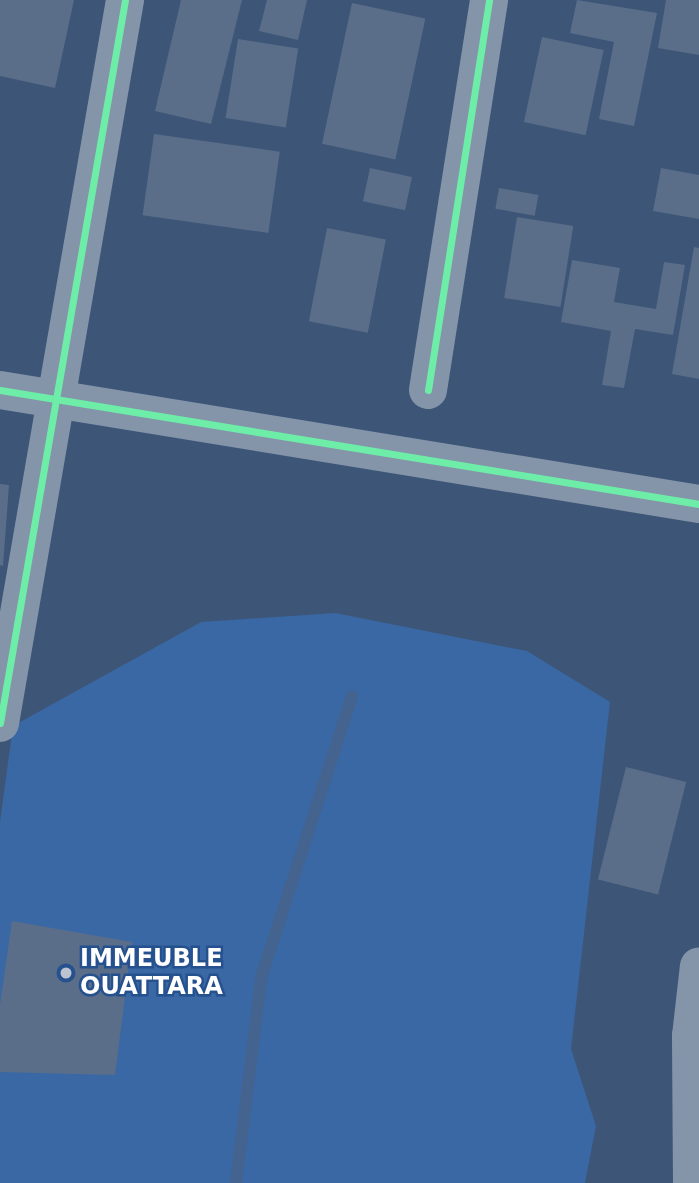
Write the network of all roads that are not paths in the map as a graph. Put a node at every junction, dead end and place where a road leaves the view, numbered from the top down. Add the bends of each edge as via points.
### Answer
1 (125, 0) edge
2 (489, 0) edge
3 (0, 390) edge
4 (428, 390) dead end
5 (51, 398) junction
6 (699, 504) edge
7 (0, 723) edge
8 (699, 966) edge
9 (694, 1173) edge

1 - 5 street
2 - 4 street
3 - 5 street
5 - 6 street
5 - 7 street
8 - 9 street via 691,1036

